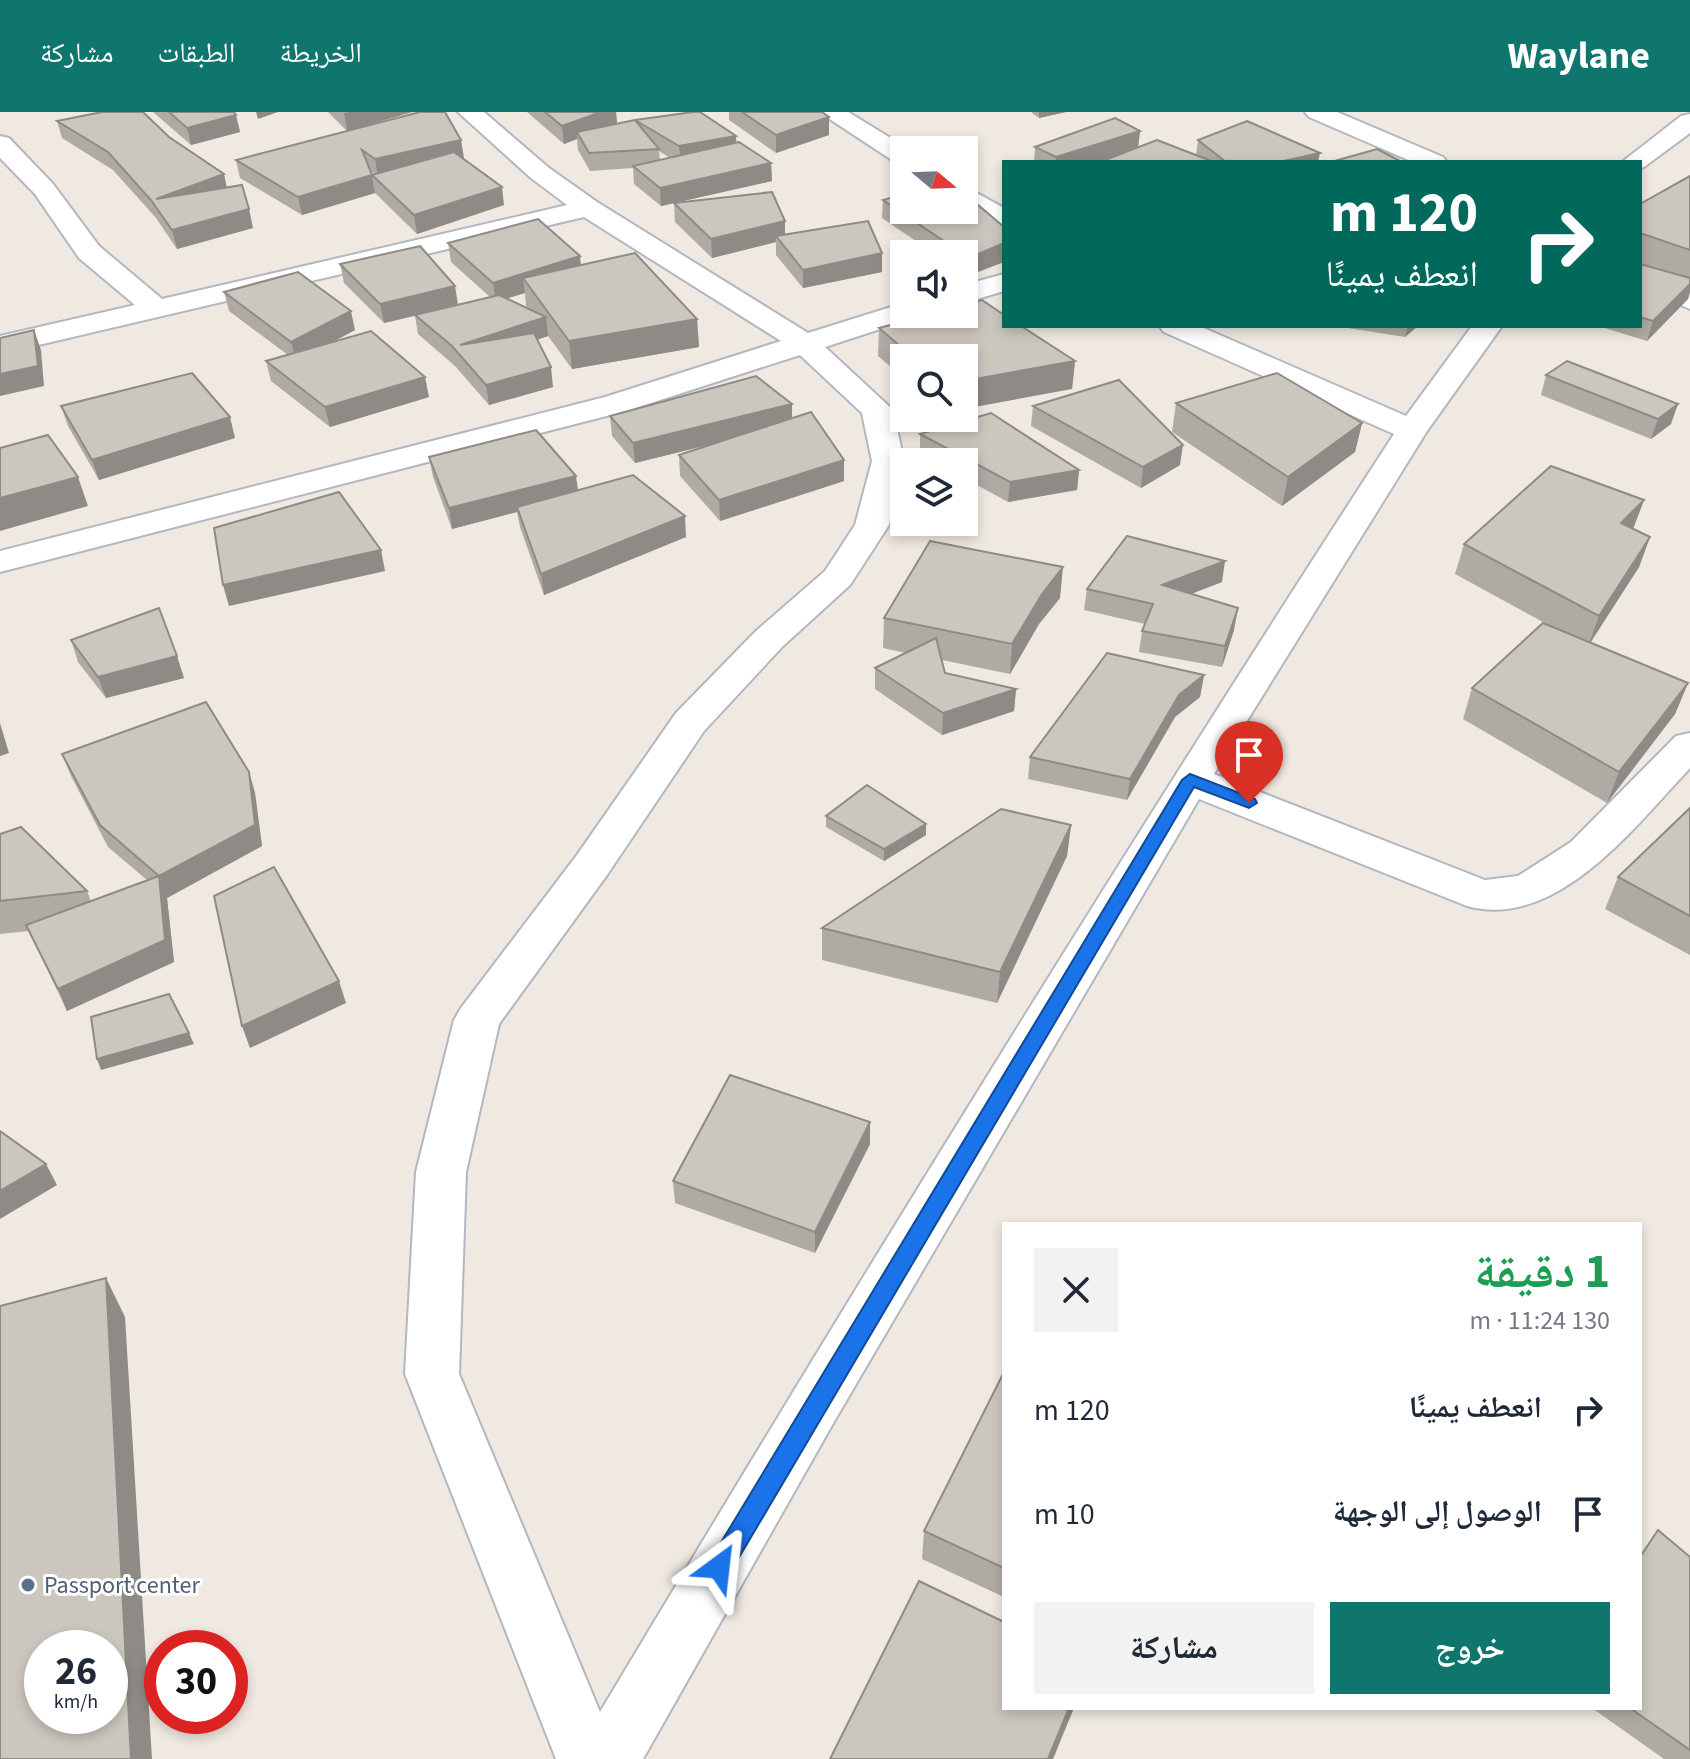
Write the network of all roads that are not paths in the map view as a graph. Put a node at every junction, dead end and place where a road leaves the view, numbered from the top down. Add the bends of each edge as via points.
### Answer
1 (470, 112) edge
2 (831, 112) edge
3 (1317, 112) edge
4 (1690, 121) edge
5 (0, 143) edge
6 (890, 148) edge
7 (1429, 160) edge
8 (1638, 160) edge
9 (978, 203) edge
10 (588, 208) junction
11 (1002, 218) edge
12 (1642, 279) edge
13 (1002, 283) edge
14 (978, 290) edge
15 (1690, 300) edge
16 (158, 310) junction
17 (890, 316) edge
18 (1179, 328) edge
19 (1486, 328) edge
20 (804, 343) junction
21 (0, 345) edge
22 (1412, 430) junction
23 (0, 562) edge
24 (1690, 745) edge
25 (1190, 780) junction
26 (588, 1759) edge
27 (608, 1759) edge

1 - 10 street
2 - 6 street
3 - 7 street
4 - 8 street
5 - 16 street via 44,189 89,252
9 - 11 street
10 - 16 street
10 - 20 street
12 - 15 street
13 - 14 street
16 - 21 street
17 - 20 street
18 - 22 street
19 - 22 street
20 - 23 street via 615,404
20 - 26 street via 877,410 888,461 872,525 838,578 769,639 690,722 477,1020 441,1172 432,1374
22 - 25 street
24 - 25 street via 1586,852 1528,890 1482,895
25 - 27 street

